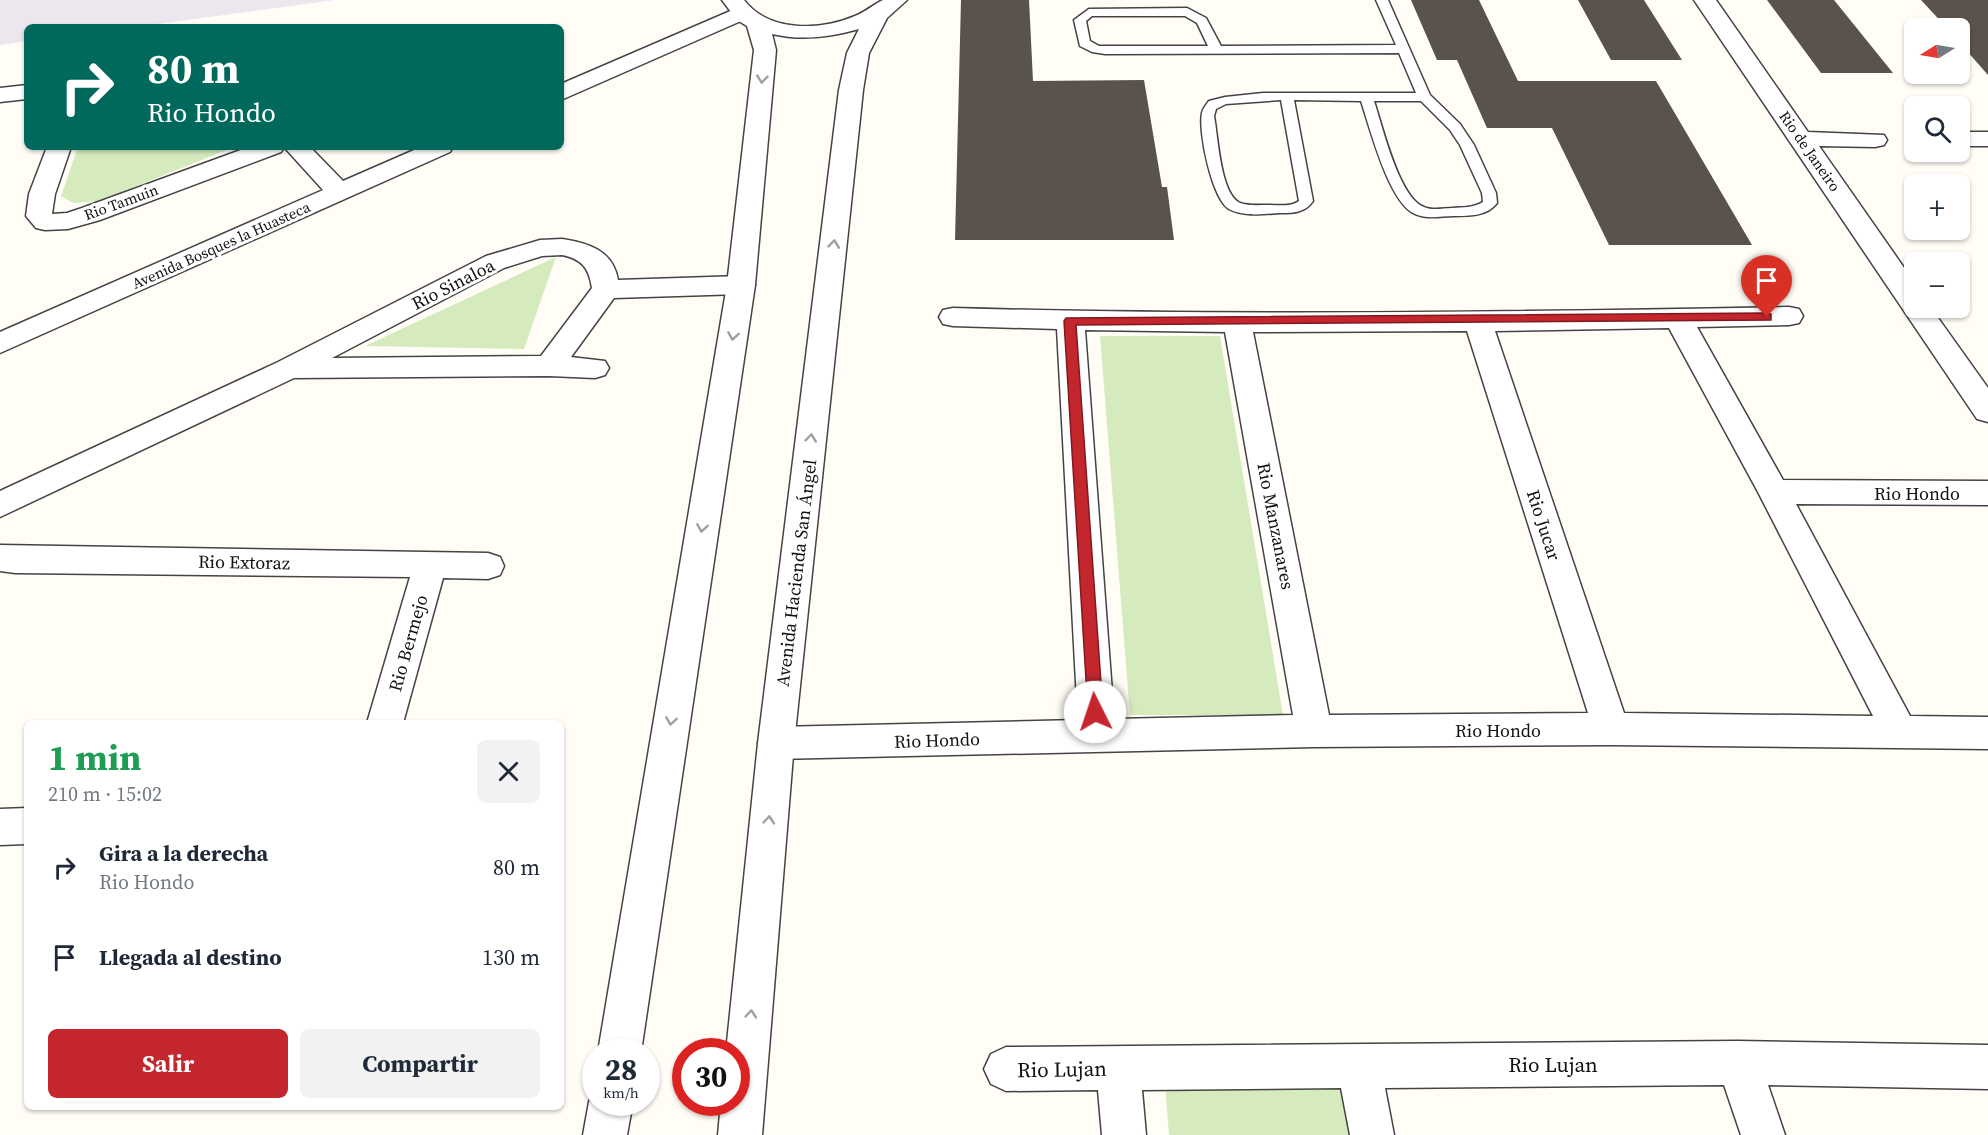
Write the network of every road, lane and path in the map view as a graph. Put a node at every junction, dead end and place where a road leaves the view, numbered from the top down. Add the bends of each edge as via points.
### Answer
1 (1382, 0) edge
2 (1705, 0) edge
3 (887, 8) edge
4 (744, 12) edge
5 (1216, 49) junction
6 (1401, 49) junction
7 (24, 92) edge
8 (564, 92) edge
9 (0, 95) edge
10 (1366, 97) junction
11 (1424, 97) junction
12 (1287, 98) junction
13 (1970, 139) edge
14 (1988, 139) edge
15 (1803, 140) junction
16 (1875, 140) dead end
17 (58, 150) edge
18 (264, 150) edge
19 (299, 150) edge
20 (434, 150) edge
21 (339, 193) junction
22 (741, 285) junction
23 (1904, 287) edge
24 (606, 290) junction
25 (1789, 316) dead end
26 (953, 317) dead end
27 (1678, 318) junction
28 (1924, 318) edge
29 (1477, 320) junction
30 (1070, 321) junction
31 (1237, 322) junction
32 (0, 343) edge
33 (549, 366) junction
34 (595, 368) dead end
35 (288, 369) junction
36 (1988, 411) edge
37 (1774, 492) junction
38 (1988, 493) edge
39 (0, 505) edge
40 (0, 558) edge
41 (430, 564) junction
42 (488, 566) dead end
43 (386, 720) edge
44 (1611, 729) junction
45 (1314, 731) junction
46 (1899, 731) junction
47 (1988, 733) edge
48 (1097, 735) junction
49 (776, 744) junction
50 (24, 826) edge
51 (0, 827) edge
52 (621, 1038) edge
53 (1738, 1063) junction
54 (1359, 1065) junction
55 (1988, 1067) edge
56 (1118, 1068) junction
57 (1006, 1069) dead end
58 (608, 1116) edge
59 (605, 1135) edge
60 (740, 1135) edge
61 (1124, 1135) edge
62 (1372, 1135) edge
63 (1763, 1135) edge

1 - 6 lane
2 - 15 street, Rio de Janeiro
3 - 4 street via 848,27 820,32 792,31
49 -> 3 street, Avenida Hacienda San Ángel via 851,90 858,53
4 - 8 street
4 -> 22 street via 765,50
5 - 5 lane via 1096,49 1084,43 1080,20 1099,12 1186,12 1202,21
5 - 6 lane
6 - 11 lane
7 - 9 street
10 - 11 lane
10 - 11 lane via 1398,187 1410,205 1429,213 1486,207 1489,194 1467,145
10 - 12 lane
12 - 12 lane via 1240,98 1222,101 1209,109 1220,186 1236,206 1298,208 1306,201
13 - 14 street
15 - 16 street
15 - 23 street, Rio de Janeiro
17 - 18 street, Rio Tamuin via 42,194 39,216 45,222 91,214
19 - 21 street
20 - 21 street, Avenida Bosques la Huasteca
21 - 32 street, Avenida Bosques la Huasteca
22 - 24 street
22 -> 52 street
24 - 33 street
24 - 35 street, Rio Sinaloa via 603,271 590,255 562,247 540,248 495,262
25 - 27 street
26 - 30 street
27 - 29 street
27 - 37 street
28 - 36 street
29 - 31 street
29 - 44 street, Rio Jucar
30 - 31 street
30 - 48 street
31 - 45 street, Rio Manzanares
33 - 34 street, Rio Sinaloa
33 - 35 street, Rio Sinaloa
35 - 39 street, Rio Sinaloa
37 - 38 street, Rio Hondo
37 - 46 street
40 - 41 street, Rio Extoraz
41 - 42 street, Rio Extoraz
41 - 43 street, Rio Bermejo
44 - 45 street, Rio Hondo
44 - 46 street, Rio Hondo
45 - 48 street, Rio Hondo
46 - 47 street, Rio Hondo
48 - 49 street, Rio Hondo
60 -> 49 street, Avenida Hacienda San Ángel
50 - 51 street
53 - 54 street, Rio Lujan
53 - 55 street, Rio Lujan
53 - 63 street
54 - 56 street, Rio Lujan
54 - 62 street
56 - 57 street, Rio Lujan
56 - 61 street, Rio Lujan
58 - 59 street

